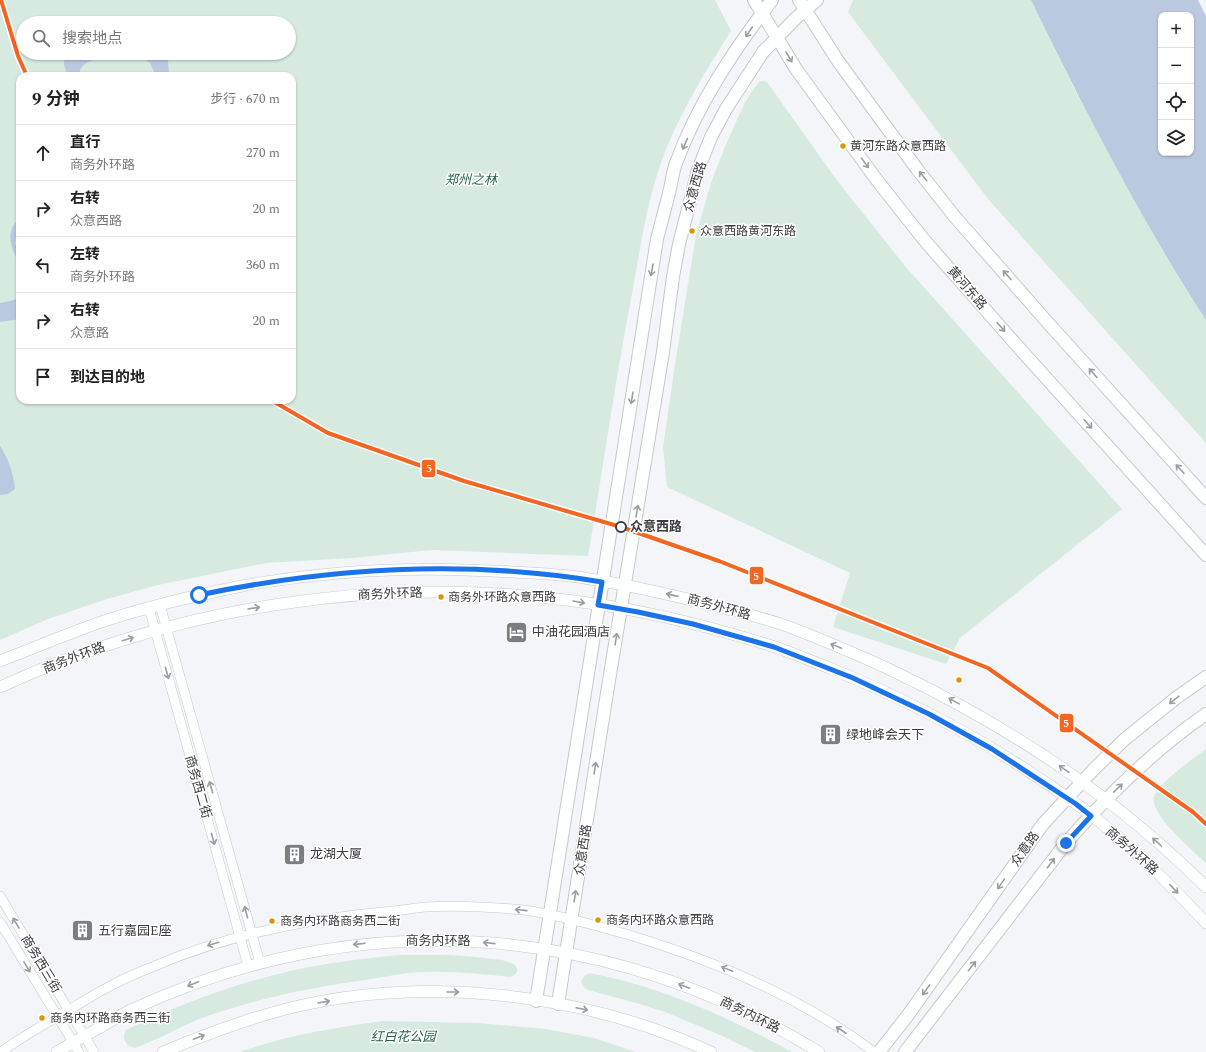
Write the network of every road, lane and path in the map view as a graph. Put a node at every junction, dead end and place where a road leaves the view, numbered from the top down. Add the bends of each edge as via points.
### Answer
1 (754, 0) edge
2 (772, 0) edge
3 (817, 0) edge
4 (802, 5) edge
5 (762, 13) junction
6 (777, 38) junction
7 (1206, 498) edge
8 (1206, 555) edge
9 (602, 582) junction
10 (625, 585) junction
11 (160, 605) junction
12 (598, 605) junction
13 (149, 608) junction
14 (621, 609) junction
15 (167, 628) junction
16 (155, 631) junction
17 (0, 661) edge
18 (1206, 677) edge
19 (0, 687) edge
20 (1206, 714) edge
21 (1082, 782) junction
22 (1067, 798) junction
23 (1106, 800) junction
24 (1091, 816) junction
25 (1206, 888) edge
26 (0, 896) edge
27 (549, 915) junction
28 (572, 919) junction
29 (0, 922) edge
30 (1206, 923) edge
31 (251, 934) junction
32 (240, 937) junction
33 (544, 950) junction
34 (566, 953) junction
35 (260, 963) junction
36 (248, 966) junction
37 (536, 1001) junction
38 (558, 1004) junction
39 (68, 1010) junction
40 (57, 1016) junction
41 (84, 1036) junction
42 (76, 1047) edge
43 (1, 1052) edge
44 (57, 1052) edge
45 (94, 1052) edge
46 (163, 1052) edge
47 (711, 1052) edge
48 (819, 1052) edge
49 (874, 1052) edge
50 (879, 1052) edge
51 (905, 1052) edge

1 - 5 main road, 黄河东路
2 - 5 main road, 众意西路
3 - 4 main road, 众意西路
4 - 6 main road, 众意西路
7 -> 4 main road via 955,217 838,61
5 - 6 main road, 黄河东路
5 -> 9 main road, 众意西路 via 707,97 676,163 657,239
6 -> 8 main road, 黄河东路 via 796,69 876,179 925,241
10 -> 6 main road, 众意西路 via 679,244 698,170 726,109 764,52
9 - 10 street, 商务外环路
9 - 11 street, 商务外环路 via 535,573 454,568 375,570 318,575 239,587
9 - 12 main road, 众意西路
10 - 14 main road, 众意西路
21 -> 10 street, 商务外环路 via 1037,749 971,710 862,656 782,624
11 - 13 street, 商务外环路
11 - 15 street, 商务西二街
12 - 14 street, 商务外环路
15 -> 12 street, 商务外环路 via 243,610 376,594 454,592 533,596
12 - 27 main road, 众意西路
13 - 16 street, 商务西二街
13 - 17 street, 商务外环路 via 105,621
14 - 22 street, 商务外环路 via 693,624 774,647 853,678 960,731
28 -> 14 main road, 众意西路
15 - 16 street, 商务外环路
31 -> 15 street, 商务西二街
19 -> 16 street, 商务外环路 via 112,643
16 -> 32 street, 商务西二街
18 -> 21 main road, 众意路 via 1125,739
23 -> 20 main road via 1145,762
21 - 22 main road, 众意路
21 - 23 street, 商务外环路
22 - 24 street, 商务外环路
22 -> 50 main road, 众意路 via 1043,824
23 - 24 main road
25 -> 23 street, 商务外环路 via 1140,827
24 -> 30 street, 商务外环路 via 1167,882
51 -> 24 main road via 1066,843
39 -> 26 street, 商务西三街
27 - 28 street
27 -> 31 street via 486,907 427,907 359,913
27 - 33 main road, 众意西路
28 - 34 main road, 众意西路
49 -> 28 street via 812,1012 738,974 676,950
29 -> 40 street, 商务西三街
31 - 32 street
31 - 35 street, 商务西二街
32 - 36 street, 商务西二街
32 -> 39 street via 198,949 148,969 116,983
33 - 34 street, 商务内环路
33 -> 35 street, 商务内环路 via 462,940 395,942 321,950
33 - 37 main road, 众意西路
34 - 38 main road, 众意西路
48 -> 34 street, 商务内环路 via 751,1014 686,986 642,971
35 - 36 street, 商务内环路
36 -> 41 street, 商务内环路 via 208,978 129,1010
37 - 38 street
46 -> 37 street via 225,1027 267,1014 369,995 460,992
38 -> 47 street via 628,1020
39 - 40 street
39 - 41 street, 商务西三街
40 - 42 street, 商务西三街
40 - 43 street
41 - 42 street, 商务内环路
41 - 45 street, 商务西三街
42 - 44 street, 商务内环路

